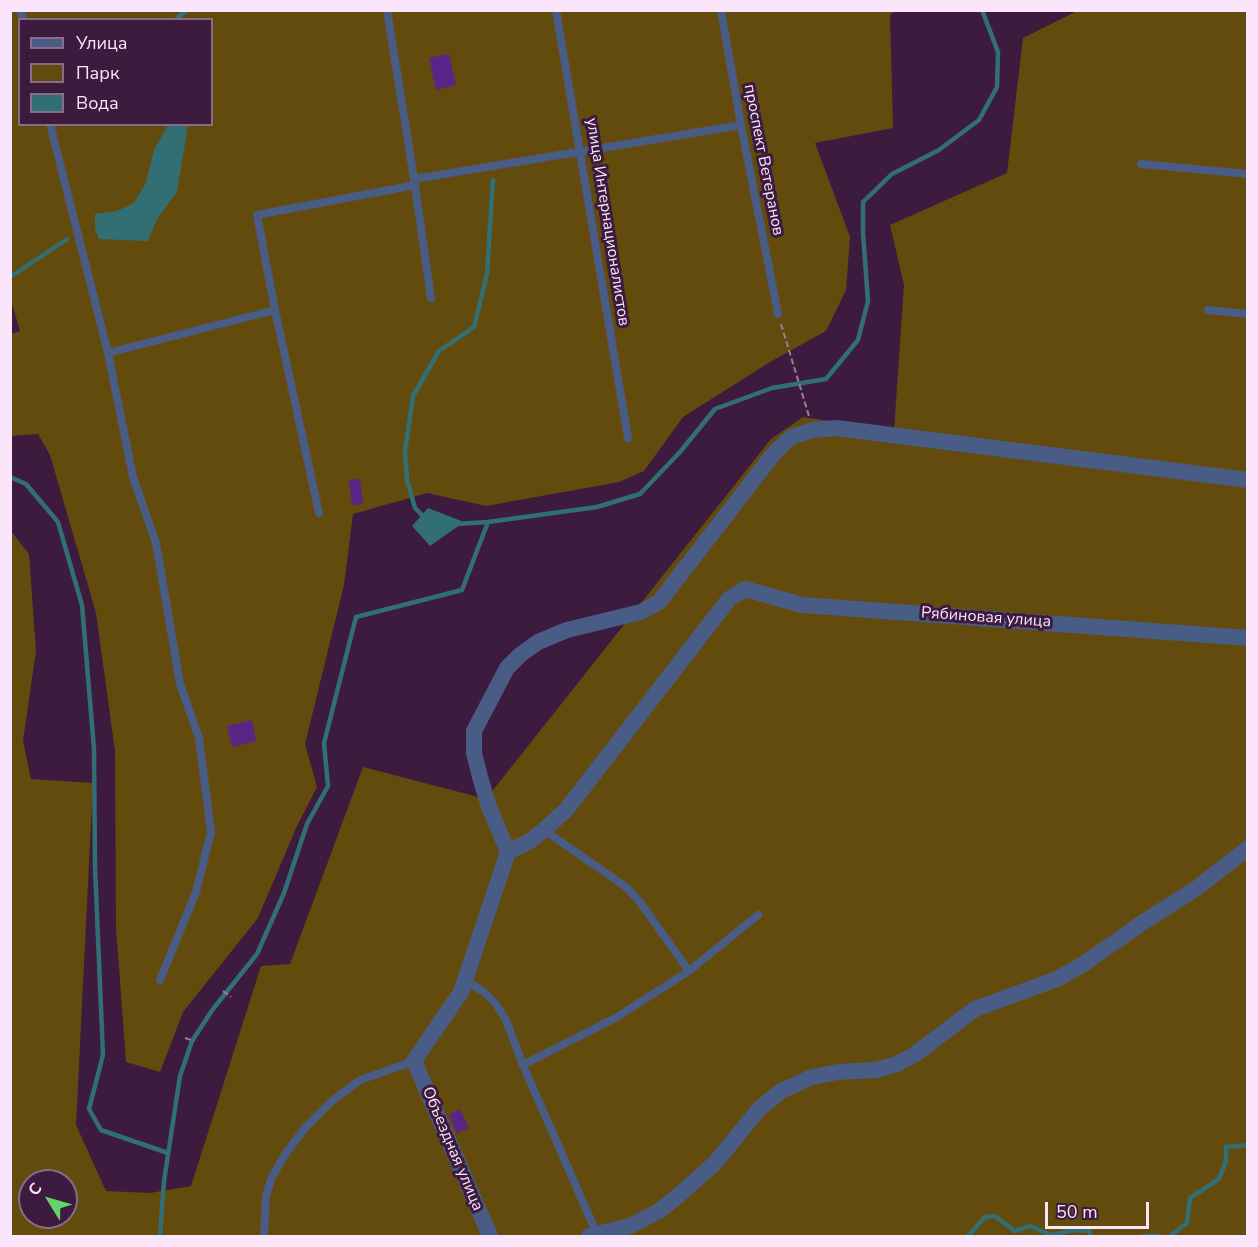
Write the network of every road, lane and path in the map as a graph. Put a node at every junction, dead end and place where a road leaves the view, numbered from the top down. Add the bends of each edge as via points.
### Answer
1 (387, 10) edge
2 (556, 10) edge
3 (721, 10) edge
4 (741, 124) junction
5 (51, 126) edge
6 (580, 151) junction
7 (1142, 164) dead end
8 (1248, 174) edge
9 (415, 182) junction
10 (431, 298) dead end
11 (275, 310) junction
12 (1208, 310) dead end
13 (778, 314) joint
14 (1248, 314) edge
15 (108, 353) junction
16 (813, 430) junction
17 (628, 438) dead end
18 (1248, 480) edge
19 (319, 513) dead end
20 (1248, 638) edge
21 (544, 830) junction
22 (1248, 848) edge
23 (508, 852) junction
24 (758, 915) dead end
25 (689, 971) junction
26 (160, 980) dead end
27 (465, 980) junction
28 (224, 991) dead end
29 (231, 997) dead end
30 (185, 1038) dead end
31 (194, 1041) dead end
32 (414, 1061) junction
33 (523, 1065) junction
34 (593, 1235) edge
35 (264, 1236) edge
36 (489, 1236) edge

1 - 9 lane
2 - 6 lane, улица Интернационалистов
3 - 4 lane, проспект Ветеранов
4 - 6 lane
4 - 13 lane, проспект Ветеранов
5 - 15 lane
6 - 9 lane
6 - 17 lane, улица Интернационалистов
7 - 8 lane
9 - 10 lane
9 - 11 lane via 257,214
11 - 15 lane
11 - 19 lane
12 - 14 lane
13 - 16 path
15 - 26 lane via 133,477 156,543 180,684 200,738 211,832 196,892
16 - 18 street via 836,428
16 - 23 street via 791,437 775,452 658,602 641,612 567,630 538,642 507,668 474,731 474,753 489,807
20 - 21 street, Рябиновая улица via 802,605 745,589 729,598 566,810
21 - 23 street
21 - 25 lane via 626,887
22 - 34 street via 1197,888 1085,963 1057,979 975,1009 905,1059 876,1070 812,1077 781,1091 759,1109 715,1163 679,1196 630,1226
23 - 27 street
24 - 25 lane
25 - 33 lane via 617,1017
27 - 32 street via 461,993
27 - 33 lane via 496,1004
28 - 29 path
30 - 31 path
32 - 35 lane via 360,1080 305,1128 272,1177 266,1196
32 - 36 street, Объездная улица
33 - 34 lane

